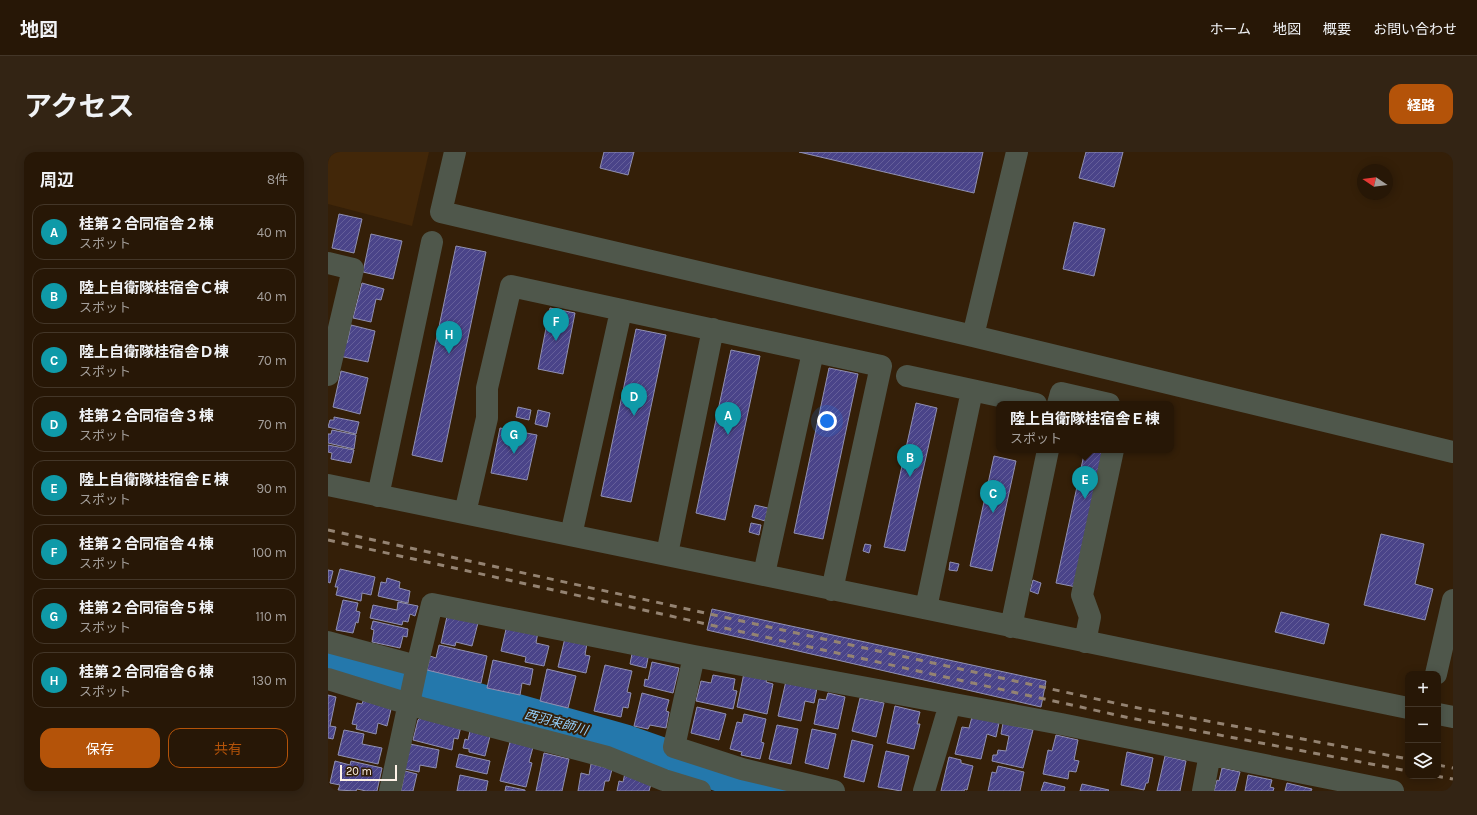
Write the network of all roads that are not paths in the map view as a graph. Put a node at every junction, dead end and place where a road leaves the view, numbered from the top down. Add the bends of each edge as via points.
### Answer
1 (455, 152) edge
2 (1017, 152) edge
3 (432, 242) dead end
4 (328, 263) edge
5 (621, 311) junction
6 (713, 329) junction
7 (973, 336) junction
8 (813, 352) junction
9 (328, 375) edge
10 (907, 376) dead end
11 (972, 391) junction
12 (1021, 401) edge
13 (1059, 401) edge
14 (1096, 401) edge
15 (1453, 452) edge
16 (1047, 453) edge
17 (1112, 453) edge
18 (328, 485) edge
19 (378, 496) junction
20 (465, 513) junction
21 (571, 535) junction
22 (667, 554) junction
23 (764, 574) junction
24 (832, 590) junction
25 (1453, 600) edge
26 (926, 608) junction
27 (1011, 627) junction
28 (328, 642) edge
29 (1085, 642) junction
30 (694, 656) junction
31 (416, 666) junction
32 (1437, 671) edge
33 (328, 680) edge
34 (409, 703) junction
35 (950, 704) junction
36 (1405, 707) edge
37 (1441, 715) edge
38 (1453, 717) edge
39 (1210, 754) junction
40 (663, 786) edge
41 (390, 791) edge
42 (700, 791) edge
43 (834, 791) edge
44 (924, 791) edge
45 (1203, 791) edge
46 (1393, 791) edge

1 - 7 street via 441,212
2 - 7 street
3 - 19 street
4 - 9 street via 353,269
5 - 6 street
5 - 20 street via 511,286 487,388 487,418
5 - 21 street
6 - 8 street
6 - 22 street
7 - 15 street
8 - 23 street
8 - 24 street via 881,366
10 - 11 street
11 - 12 street
11 - 26 street
13 - 14 street via 1061,393
16 - 27 street
17 - 29 street via 1082,595 1090,617
18 - 19 street
19 - 20 street
20 - 21 street
21 - 22 street
22 - 23 street
23 - 24 street
24 - 26 street
25 - 32 street
26 - 27 street
27 - 29 street
28 - 31 street
29 - 36 street
30 - 31 street via 432,604
30 - 35 street
30 - 43 street via 674,747 742,769
31 - 34 street
33 - 34 street
34 - 40 street via 607,757
34 - 41 street
35 - 39 street
35 - 44 street
37 - 38 street
39 - 45 street
39 - 46 street
40 - 42 street

